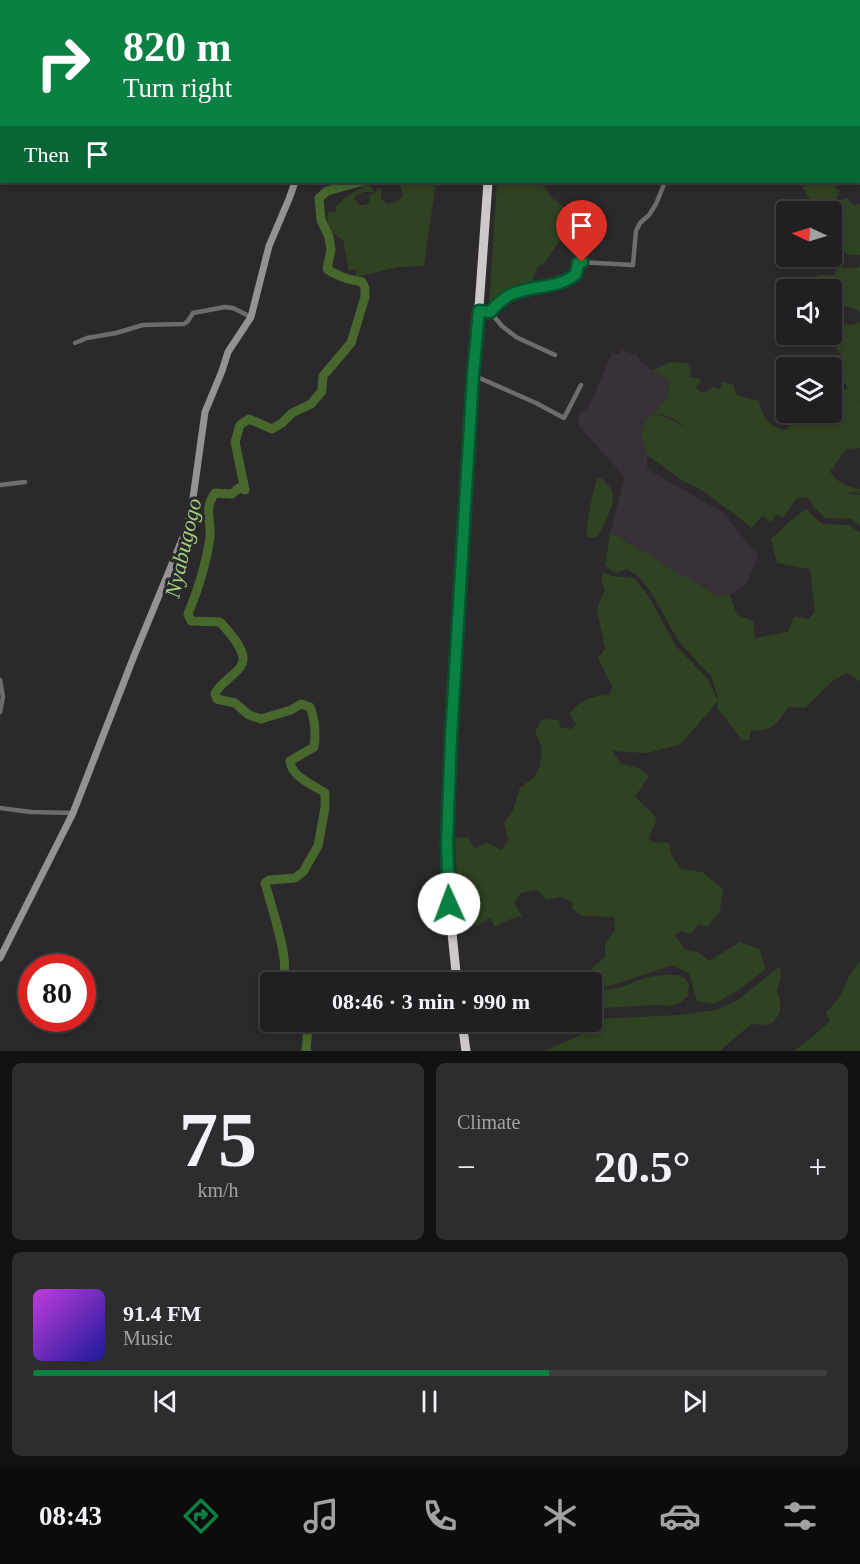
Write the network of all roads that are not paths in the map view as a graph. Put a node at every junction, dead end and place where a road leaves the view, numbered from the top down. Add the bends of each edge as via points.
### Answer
1 (295, 183) edge
2 (488, 183) edge
3 (665, 183) edge
4 (479, 311) junction
5 (490, 312) junction
6 (251, 317) junction
7 (75, 344) dead end
8 (555, 355) dead end
9 (473, 375) junction
10 (581, 385) dead end
11 (25, 482) dead end
12 (0, 485) edge
13 (0, 680) edge
14 (0, 712) edge
15 (0, 808) edge
16 (73, 813) junction
17 (0, 958) edge
18 (456, 972) edge
19 (463, 1032) edge
20 (466, 1051) edge

1 - 6 main road via 269,246
2 - 4 highway
3 - 5 street via 656,204 636,231 633,265 579,262 574,276 555,285 513,294
4 - 5 street
4 - 9 highway
5 - 8 street via 516,337
6 - 7 street via 229,307 217,308 193,313 184,324 143,325
6 - 16 main road via 228,352 205,412 189,520
9 - 10 street via 564,418
9 - 18 highway via 448,805 449,904
11 - 12 street
13 - 14 street
15 - 16 street
16 - 17 main road
19 - 20 highway

